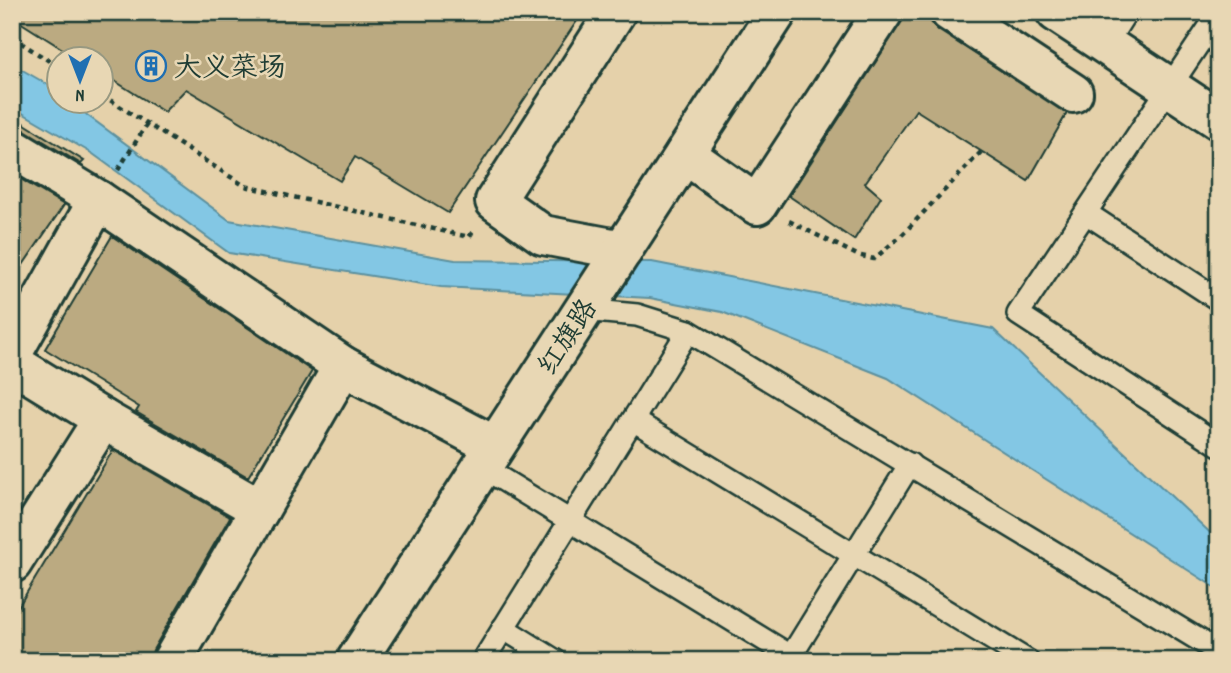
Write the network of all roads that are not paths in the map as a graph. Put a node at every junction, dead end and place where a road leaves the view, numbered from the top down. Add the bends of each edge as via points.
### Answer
1 (615, 12) edge
2 (778, 12) edge
3 (883, 12) edge
4 (950, 12) edge
5 (1056, 12) edge
6 (1126, 12) edge
7 (1219, 13) edge
8 (1105, 45) junction
9 (1169, 88) junction
10 (1073, 93) dead end
11 (1219, 120) edge
12 (12, 148) edge
13 (685, 154) junction
14 (98, 200) junction
15 (1086, 213) junction
16 (619, 255) junction
17 (1219, 300) edge
18 (586, 306) junction
19 (688, 331) junction
20 (12, 354) edge
21 (12, 363) edge
22 (343, 366) junction
23 (103, 419) junction
24 (633, 421) junction
25 (1219, 446) edge
26 (488, 457) junction
27 (910, 464) junction
28 (260, 509) junction
29 (570, 522) junction
30 (854, 555) junction
31 (12, 563) edge
32 (503, 628) junction
33 (1219, 652) edge
34 (793, 659) edge
35 (172, 661) edge
36 (356, 661) edge
37 (483, 661) edge
38 (556, 661) edge
39 (1028, 661) edge

1 - 16 street via 495,201 543,235
2 - 13 street, 红旗路
3 - 13 street via 757,205
4 - 10 street
5 - 8 street
6 - 8 lane
7 - 9 lane
8 - 9 street
9 - 11 street
9 - 15 lane
12 - 14 street
13 - 16 street, 红旗路
14 - 20 street
14 - 22 street
15 - 17 lane
15 - 25 lane via 1018,314
16 - 18 street, 红旗路
18 - 19 lane
18 - 26 street, 红旗路
19 - 24 lane
19 - 27 lane
21 - 23 street
22 - 26 street
22 - 28 street
23 - 28 street
23 - 31 street
24 - 29 lane
24 - 30 lane
26 - 29 lane
26 - 36 street, 红旗路
27 - 30 lane
27 - 33 lane
28 - 35 street
29 - 32 lane
29 - 34 lane
30 - 34 lane
30 - 39 lane
32 - 37 lane
32 - 38 lane

